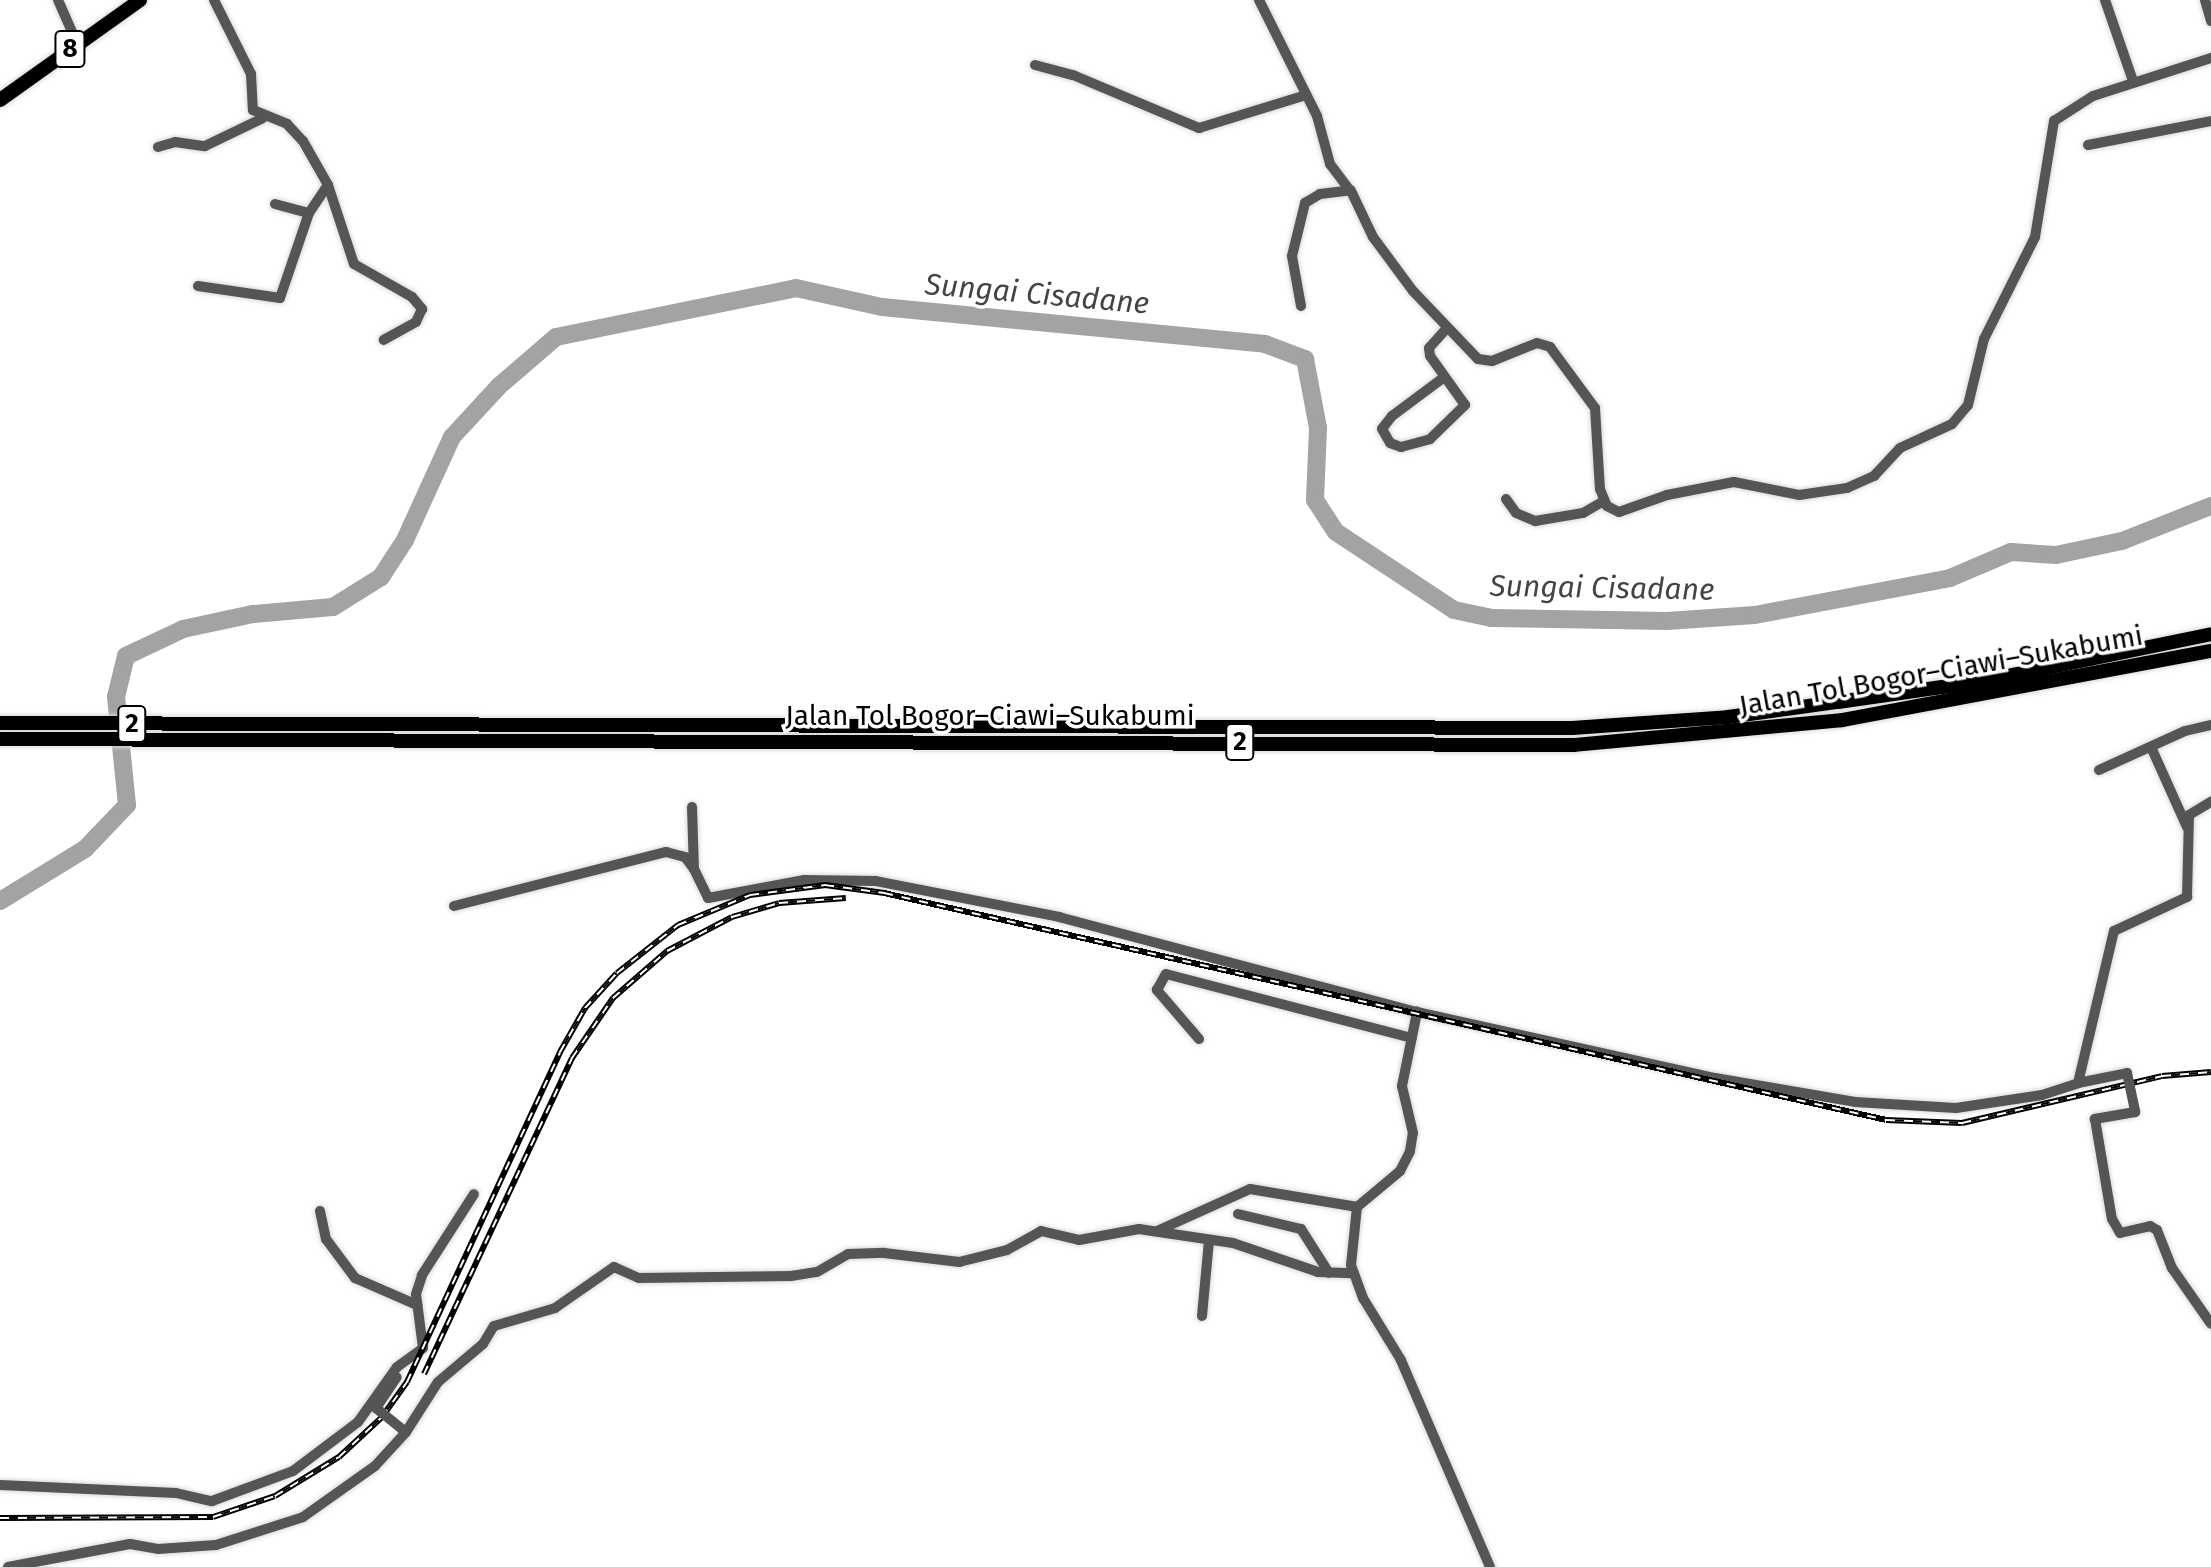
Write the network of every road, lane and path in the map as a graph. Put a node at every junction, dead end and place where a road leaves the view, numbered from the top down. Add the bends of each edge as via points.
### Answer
1 (58, 0) edge
2 (140, 0) edge
3 (214, 0) edge
4 (1259, 0) edge
5 (2105, 0) edge
6 (2205, 0) edge
7 (2211, 21) edge
8 (77, 43) junction
9 (2211, 58) edge
10 (1035, 65) dead end
11 (2133, 81) junction
12 (1306, 95) junction
13 (0, 100) edge
14 (263, 118) junction
15 (2211, 121) edge
16 (2088, 145) dead end
17 (158, 147) dead end
18 (328, 185) junction
19 (1351, 190) junction
20 (275, 204) dead end
21 (309, 213) junction
22 (198, 286) dead end
23 (1301, 306) dead end
24 (1446, 329) junction
25 (384, 340) dead end
26 (1443, 378) junction
27 (1506, 499) dead end
28 (1604, 501) junction
29 (2211, 634) edge
30 (2211, 651) edge
31 (0, 723) edge
32 (2211, 725) edge
33 (0, 739) edge
34 (2151, 747) junction
35 (2099, 770) dead end
36 (2211, 802) edge
37 (692, 807) dead end
38 (2187, 828) junction
39 (694, 869) junction
40 (454, 906) dead end
41 (1417, 1012) junction
42 (1412, 1038) junction
43 (1199, 1039) dead end
44 (2078, 1083) junction
45 (474, 1194) dead end
46 (1357, 1207) junction
47 (320, 1211) dead end
48 (1238, 1214) dead end
49 (1157, 1231) junction
50 (1209, 1241) junction
51 (1329, 1273) junction
52 (1352, 1273) junction
53 (417, 1305) junction
54 (1202, 1316) dead end
55 (2211, 1324) edge
56 (409, 1358) junction
57 (406, 1432) junction
58 (0, 1485) edge
59 (8, 1567) edge
60 (1490, 1567) edge

1 - 8 street
2 - 8 highway, 8
3 - 14 street via 251,74 253,110
4 - 12 street
5 - 11 street
6 - 7 street
8 - 13 highway, 8
9 - 11 street
10 - 12 street via 1073,75 1199,128
11 - 28 street via 2082,101 2054,121 2035,237 1984,339 1968,405 1952,424 1900,448 1874,476 1839,490 1799,495 1734,482 1667,495 1624,512 1612,510
12 - 19 street via 1327,159
14 - 17 street via 205,146 175,142
14 - 18 street via 295,130
15 - 16 street
18 - 21 street
18 - 25 street via 356,268 412,297 422,309 416,322
19 - 23 street via 1320,194 1305,203 1292,256
19 - 24 street via 1373,237
20 - 21 street
21 - 22 street via 280,298 265,300
24 - 26 street via 1429,348
24 - 28 street via 1485,361 1537,343 1550,347 1597,413
26 - 26 street via 1392,416 1382,429 1390,443 1419,444 1459,414 1462,397
27 - 28 street via 1516,513 1535,521 1583,513
29 - 31 highway, Jalan Tol Bogor–Ciawi–Sukabumi / 2 via 1983,681 1728,717 1572,728
30 - 33 highway, Jalan Tol Bogor–Ciawi–Sukabumi / 2 via 1842,720 1574,745 610,739 262,744
32 - 34 street
34 - 35 street
34 - 38 street
36 - 38 street via 2190,813
37 - 39 street
38 - 44 street via 2184,900 2123,923 2112,935
39 - 40 street via 685,857 666,852
39 - 41 street via 701,889 712,899 795,881 876,881 1059,917
41 - 42 street
41 - 44 street via 1715,1078 1866,1104 1974,1106
42 - 43 street via 1166,974 1157,990
42 - 46 street via 1402,1094 1413,1133 1410,1151 1400,1171
44 - 55 street, bridge via 2127,1073 2135,1112 2095,1119 2112,1219 2120,1233 2150,1226 2157,1230 2172,1268
45 - 53 street via 422,1275
46 - 49 street via 1250,1189
46 - 52 street
47 - 53 street via 326,1239 355,1278
48 - 51 street via 1301,1229
49 - 50 street
49 - 57 street via 1133,1229 1079,1240 1041,1231 1007,1250 959,1262 848,1254 817,1272 791,1276 642,1278 614,1267 555,1308 494,1326 483,1344 438,1382
50 - 51 street via 1241,1245
50 - 54 street
51 - 52 street
52 - 60 street via 1401,1360
53 - 56 street via 423,1348
56 - 57 street, bridge via 376,1408
56 - 58 street via 337,1440 293,1471 235,1495 212,1501 176,1493
57 - 59 street via 336,1497 275,1530 191,1549 130,1544

